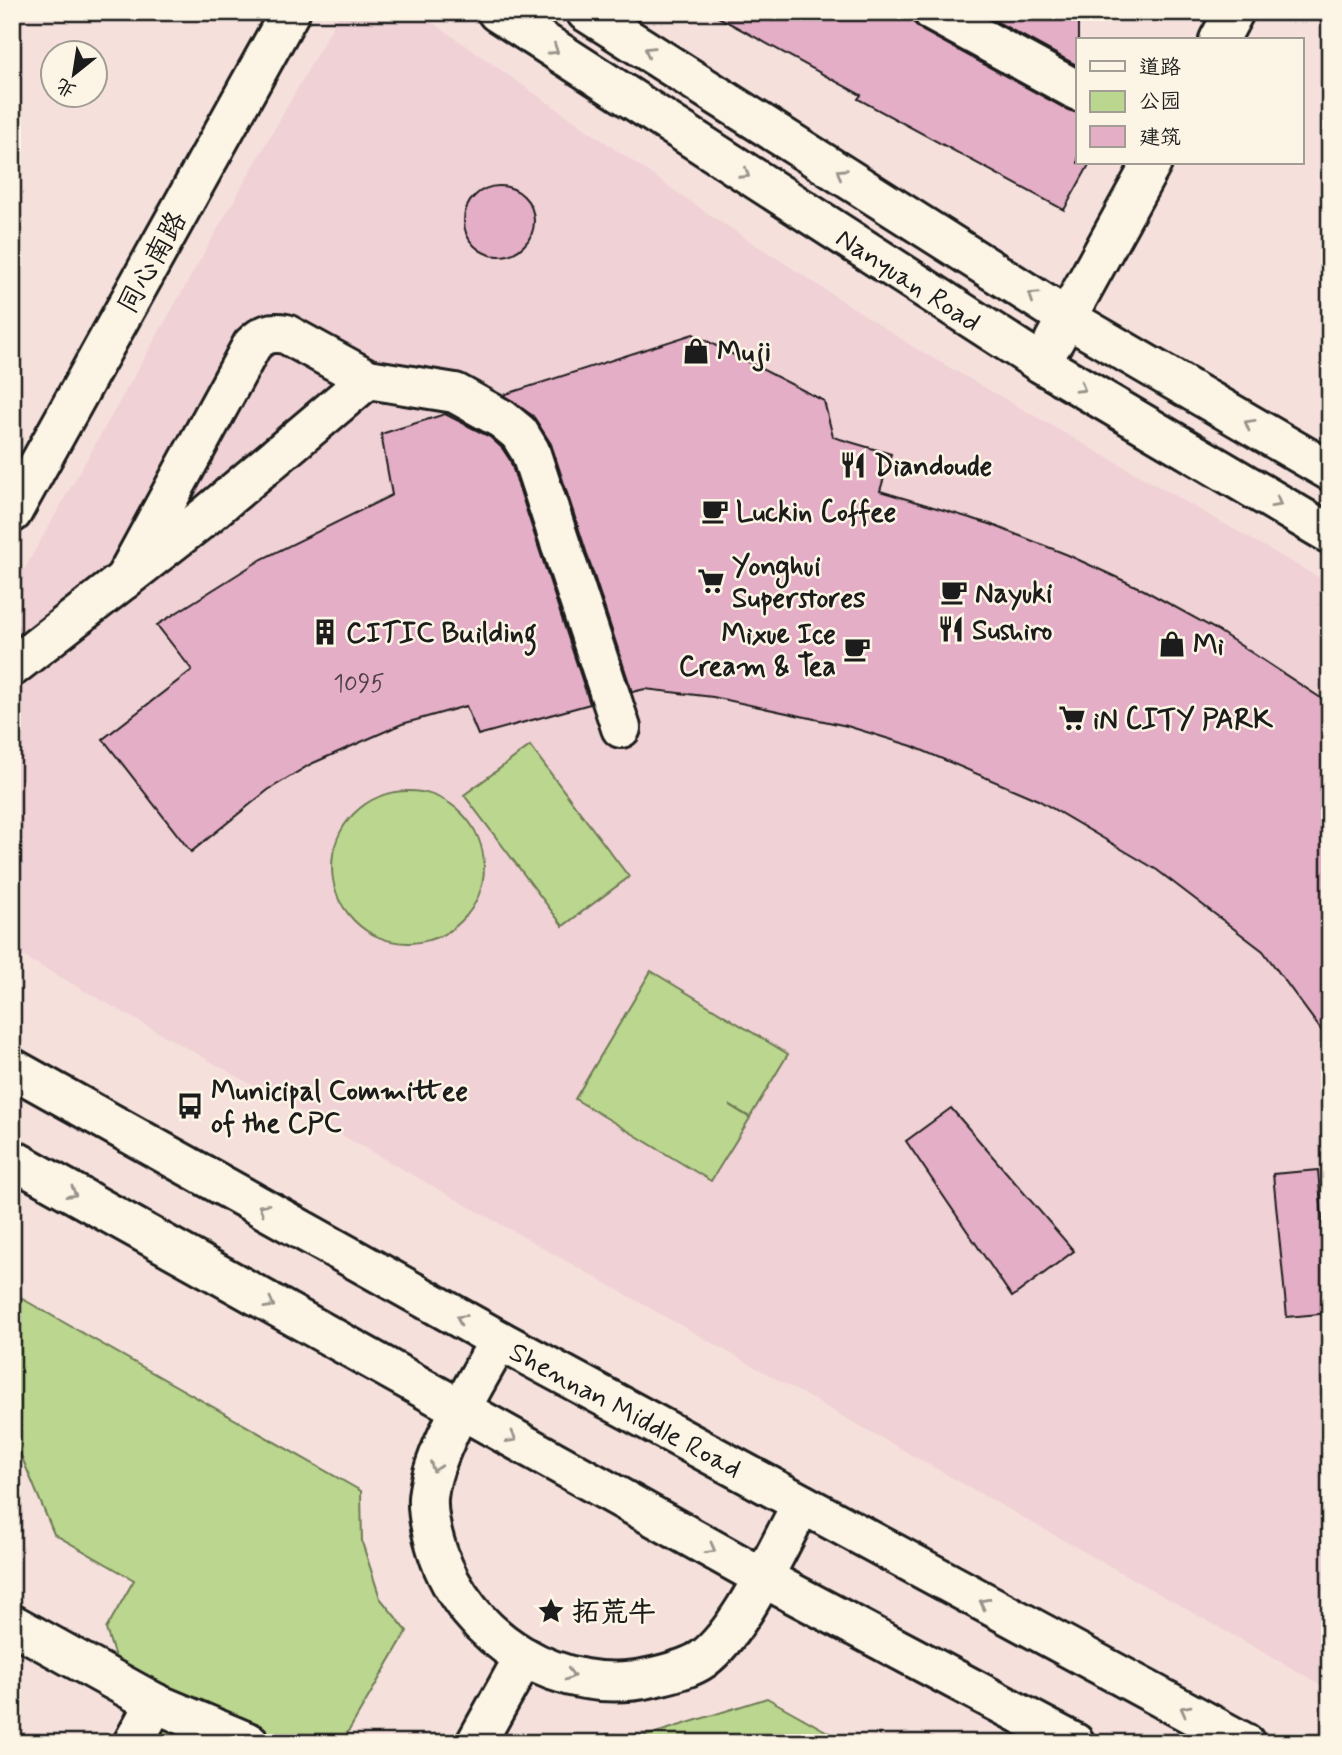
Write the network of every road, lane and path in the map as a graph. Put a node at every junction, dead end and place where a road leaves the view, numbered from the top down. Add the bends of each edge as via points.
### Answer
1 (290, 12) edge
2 (497, 12) edge
3 (586, 12) edge
4 (933, 12) edge
5 (1234, 12) edge
6 (1220, 38) edge
7 (1076, 90) edge
8 (1151, 164) edge
9 (1067, 318) junction
10 (1042, 364) junction
11 (368, 379) junction
12 (1330, 471) edge
13 (12, 513) edge
14 (1330, 534) edge
15 (124, 580) junction
16 (12, 667) edge
17 (621, 728) dead end
18 (12, 1068) edge
19 (12, 1159) edge
20 (499, 1340) junction
21 (463, 1410) junction
22 (802, 1504) junction
23 (762, 1577) junction
24 (12, 1625) edge
25 (524, 1657) junction
26 (155, 1703) junction
27 (133, 1743) edge
28 (250, 1743) edge
29 (476, 1743) edge
30 (1075, 1743) edge
31 (1245, 1743) edge

1 - 13 main road, 同心南路
2 -> 10 main road, Nanyuan Road
9 -> 3 main road, Nanyuan Road
4 - 7 main road
5 - 6 main road
8 - 9 main road
9 - 10 main road
12 -> 9 main road, Nanyuan Road
10 -> 14 main road, Nanyuan Road
11 - 15 main road
11 - 15 main road via 286,334 261,336 242,360
11 - 17 main road via 456,393 519,433 530,451
15 - 16 main road
20 -> 18 main road, Shennan Middle Road
19 -> 21 main road
20 - 21 main road
20 - 22 main road, Shennan Middle Road
21 -> 23 main road
21 -> 25 main road via 431,1477 432,1534 443,1569 459,1597 477,1621
22 - 23 main road
31 -> 22 main road, Shennan Middle Road
25 -> 23 main road via 551,1670 605,1681 671,1673 700,1661 717,1647
23 - 30 main road
24 - 26 main road
25 - 29 main road
26 - 27 main road
26 - 28 main road

